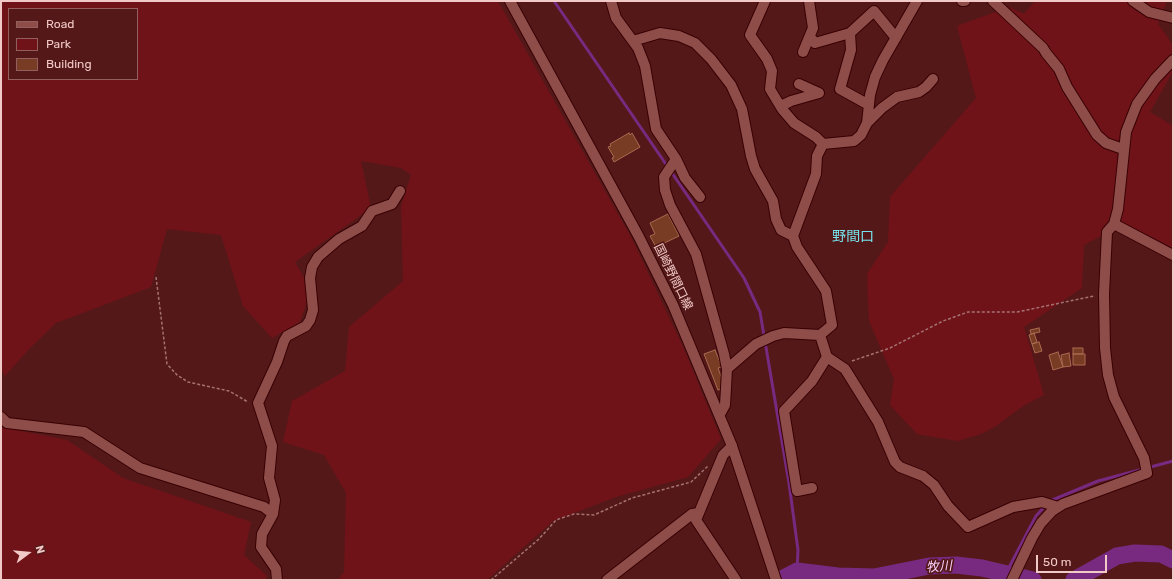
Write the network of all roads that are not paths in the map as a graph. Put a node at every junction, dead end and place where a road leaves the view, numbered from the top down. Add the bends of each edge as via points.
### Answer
1 (510, 1) edge
2 (611, 1) edge
3 (765, 1) edge
4 (809, 1) edge
5 (917, 1) edge
6 (962, 1) edge
7 (965, 1) edge
8 (994, 1) edge
9 (1133, 1) edge
10 (1173, 18) edge
11 (850, 33) junction
12 (810, 37) junction
13 (896, 38) junction
14 (633, 41) junction
15 (803, 52) dead end
16 (1173, 60) edge
17 (933, 79) dead end
18 (799, 84) dead end
19 (869, 105) junction
20 (781, 106) junction
21 (867, 123) junction
22 (823, 144) junction
23 (1123, 149) junction
24 (676, 159) junction
25 (400, 191) dead end
26 (700, 197) dead end
27 (1114, 224) junction
28 (793, 236) junction
29 (1173, 255) edge
30 (820, 335) junction
31 (827, 357) junction
32 (727, 369) junction
33 (720, 414) junction
34 (1, 417) edge
35 (732, 446) junction
36 (812, 488) dead end
37 (1058, 507) junction
38 (699, 512) junction
39 (272, 514) junction
40 (774, 576) edge
41 (277, 580) edge
42 (607, 580) edge
43 (736, 580) edge
44 (1012, 580) edge

1 - 33 street, 国崎野間口線 via 639,237 673,305
2 - 14 street via 616,18
3 - 20 street via 750,35 767,59 772,71 770,89
4 - 12 street via 813,28
5 - 13 street
6 - 7 street
8 - 23 street via 1044,48 1097,135 1106,143
9 - 10 street via 1149,12
11 - 12 street via 815,43
11 - 13 street via 874,11
11 - 19 street via 851,50 840,89
12 - 15 street
13 - 19 street via 875,77
14 - 24 street via 645,66 656,129
14 - 28 street via 660,33 679,36 695,43 711,58 731,86 742,109 755,169 772,201 776,219 782,230
16 - 23 street via 1137,104 1126,132
17 - 21 street via 919,92 892,101
18 - 20 street via 818,93
19 - 21 street
20 - 22 street via 794,122
21 - 22 street via 861,135 854,141
22 - 28 street via 817,156 816,174
23 - 27 street via 1118,208
24 - 26 street via 685,178
24 - 32 street via 664,177 665,190 670,205 696,254
25 - 39 street via 392,204 372,211 362,226 339,239 318,257 312,267 310,278 314,310 310,320 306,326 287,336 258,403 272,446 269,478 275,500
27 - 29 street
27 - 37 street via 1107,232 1104,294 1108,375 1114,397 1144,458 1147,473
28 - 30 street via 797,247 826,291 832,325
30 - 31 street
30 - 32 street via 773,336 756,344
31 - 36 street via 812,381 784,411 797,491
31 - 37 street via 845,369 878,422 895,462 900,467 923,476 968,527 1013,507 1042,502
32 - 33 street via 725,405
33 - 35 street, 国崎野間口線
34 - 39 street via 7,423 84,432 140,468 264,507
35 - 38 street via 723,455
35 - 40 street, 国崎野間口線
37 - 44 street via 1041,522
38 - 42 street via 692,514
38 - 43 street via 696,520
39 - 41 street via 262,534 261,547 276,569

